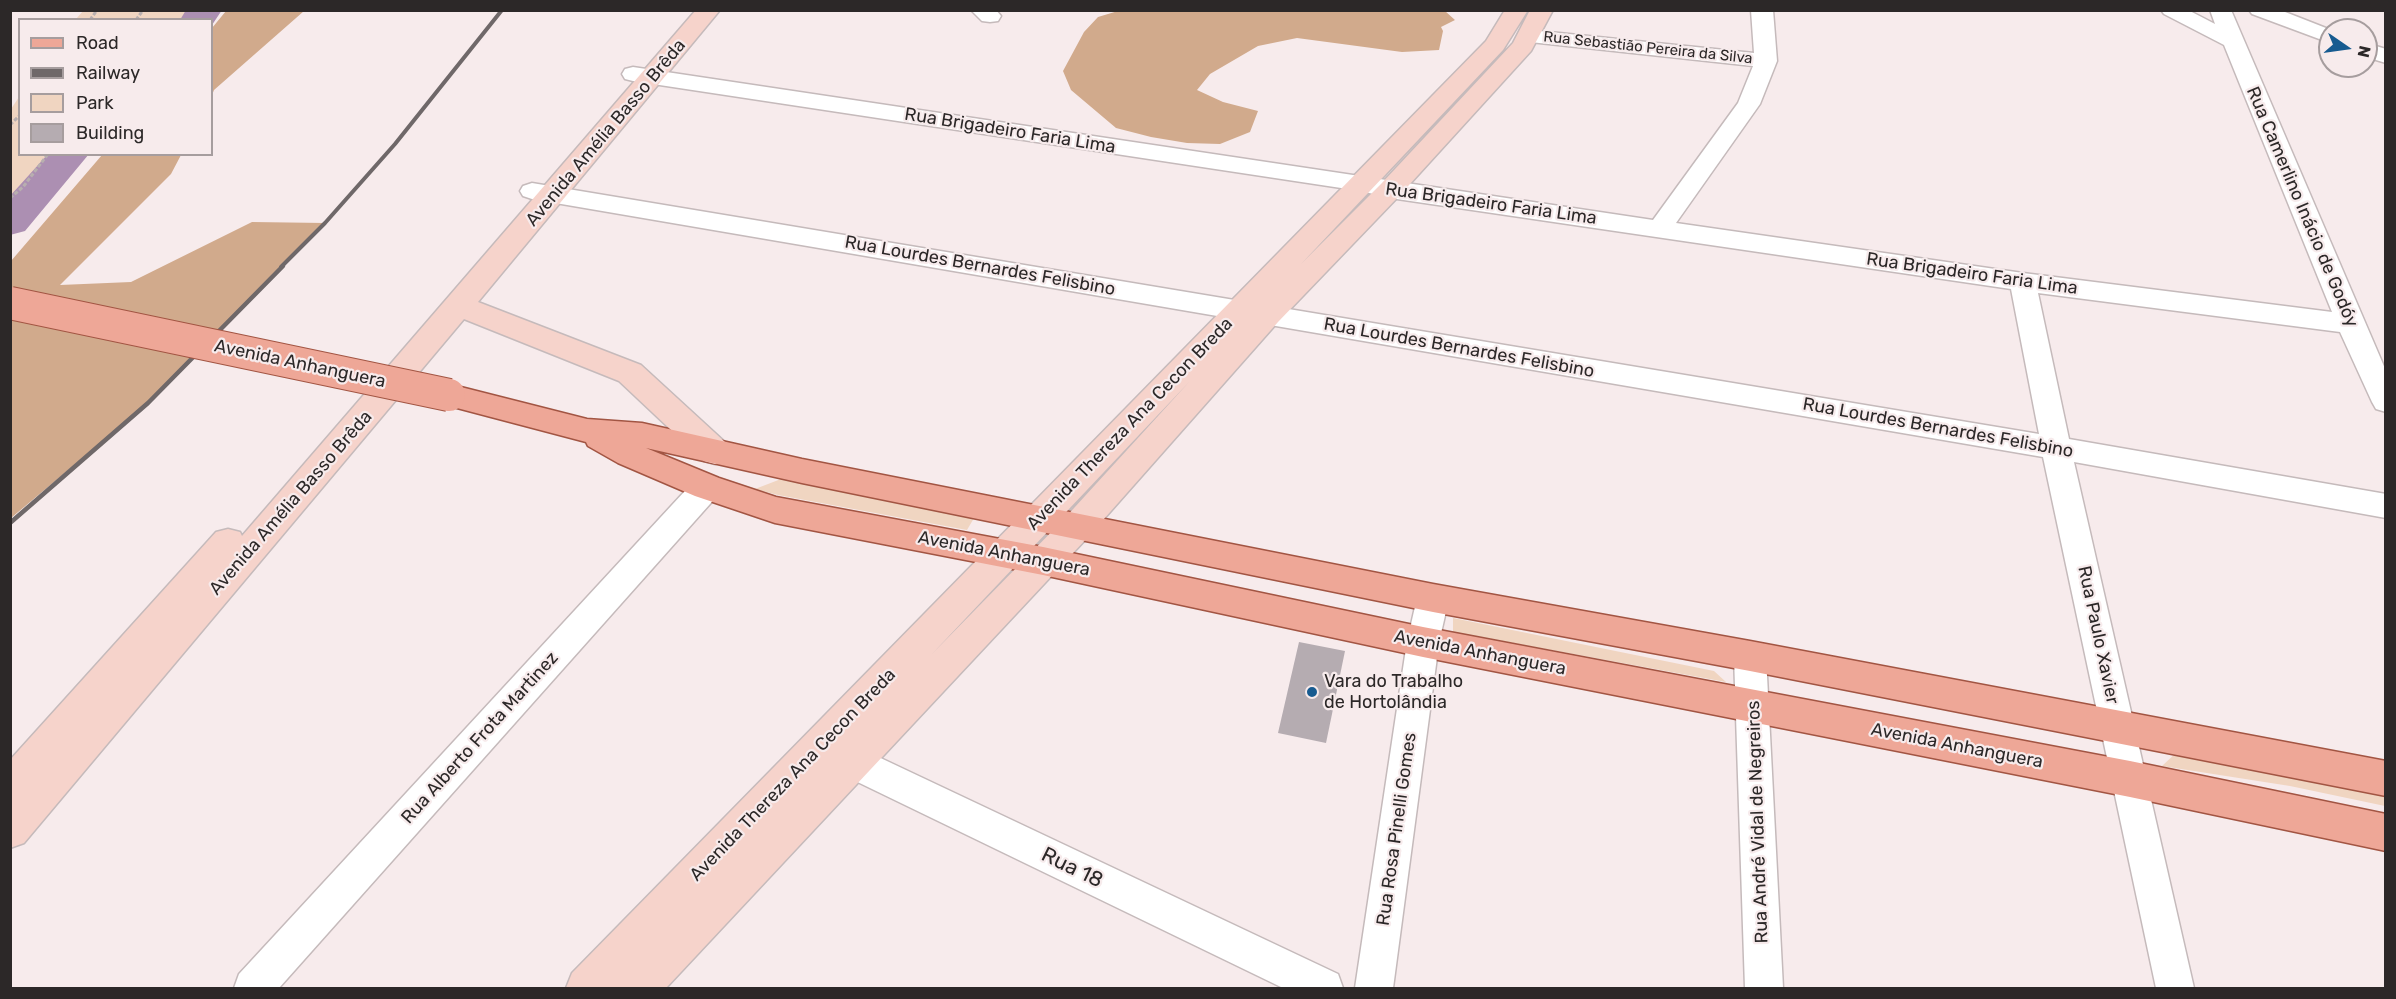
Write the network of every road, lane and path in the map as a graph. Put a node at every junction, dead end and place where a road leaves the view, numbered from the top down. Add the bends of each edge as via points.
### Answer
1 (685, 10) edge
2 (709, 10) edge
3 (1517, 10) edge
4 (1542, 10) edge
5 (1762, 10) edge
6 (2171, 10) edge
7 (2220, 10) edge
8 (2259, 10) edge
9 (2318, 32) edge
10 (1530, 36) junction
11 (2232, 41) junction
12 (1767, 61) junction
13 (644, 75) junction
14 (46, 156) edge
15 (1361, 183) junction
16 (1390, 190) junction
17 (544, 193) junction
18 (10, 198) edge
19 (1660, 228) junction
20 (2023, 282) junction
21 (10, 303) edge
22 (459, 306) junction
23 (1253, 313) junction
24 (2350, 324) junction
25 (659, 399) junction
26 (2385, 402) edge
27 (587, 431) junction
28 (642, 435) junction
29 (2056, 448) junction
30 (716, 452) junction
31 (773, 465) junction
32 (707, 487) junction
33 (745, 502) junction
34 (2385, 506) edge
35 (1038, 520) junction
36 (1076, 528) junction
37 (1005, 554) junction
38 (1043, 561) junction
39 (1433, 598) junction
40 (1423, 642) junction
41 (1750, 656) junction
42 (1753, 707) junction
43 (2119, 729) junction
44 (838, 754) junction
45 (2130, 779) junction
46 (2385, 779) edge
47 (10, 788) edge
48 (10, 830) edge
49 (2385, 833) edge
50 (253, 988) edge
51 (587, 988) edge
52 (637, 988) edge
53 (1324, 988) edge
54 (1374, 988) edge
55 (1764, 988) edge
56 (2175, 988) edge

1 - 13 main road, Avenida Amélia Basso Brêda
2 - 13 main road, Avenida Amélia Basso Brêda
3 - 15 main road, Avenida Thereza Ana Cecon Breda via 1495,45
4 - 10 main road, Avenida Thereza Ana Cecon Breda
5 - 12 street
6 - 11 street
7 - 11 street, Rua Camerlino Inácio de Godóy
8 - 9 street
10 - 12 street, Rua Sebastião Pereira da Silva
10 - 16 main road, Avenida Thereza Ana Cecon Breda
11 - 24 street, Rua Camerlino Inácio de Godóy
12 - 19 street via 1749,104
13 - 15 street, Rua Brigadeiro Faria Lima
13 - 17 main road, Avenida Amélia Basso Brêda
14 - 18 path
15 - 16 street, Rua Brigadeiro Faria Lima
15 - 23 main road, Avenida Thereza Ana Cecon Breda
16 - 19 street, Rua Brigadeiro Faria Lima
16 - 23 main road, Avenida Thereza Ana Cecon Breda
17 - 22 main road, Avenida Amélia Basso Brêda
17 - 23 street, Rua Lourdes Bernardes Felisbino
17 - 47 main road, Avenida Amélia Basso Brêda via 363,389
19 - 20 street, Rua Brigadeiro Faria Lima
20 - 24 street, Rua Brigadeiro Faria Lima
20 - 29 street, Rua Paulo Xavier
21 - 27 main road, Avenida Anhanguera, bridge via 449,395
22 - 25 main road via 630,373
22 - 48 main road, Avenida Amélia Basso Brêda
23 - 29 street, Rua Lourdes Bernardes Felisbino
23 - 35 main road, Avenida Thereza Ana Cecon Breda
23 - 36 main road, Avenida Thereza Ana Cecon Breda
24 - 26 street, Rua Camerlino Inácio de Godóy
25 - 28 main road via 655,417
25 - 30 main road
27 - 28 main road, Avenida Anhanguera
27 - 32 main road, Avenida Anhanguera via 629,454
28 - 30 main road, Avenida Anhanguera
29 - 34 street, Rua Lourdes Bernardes Felisbino
29 - 43 street, Rua Paulo Xavier
30 - 31 main road, Avenida Anhanguera
31 - 33 main road
31 - 35 main road, Avenida Anhanguera
32 - 33 main road, Avenida Anhanguera
32 - 50 street, Rua Alberto Frota Martinez
33 - 37 main road, Avenida Anhanguera
35 - 36 main road, Avenida Anhanguera
35 - 37 main road, Avenida Thereza Ana Cecon Breda
36 - 38 main road, Avenida Thereza Ana Cecon Breda
36 - 39 main road, Avenida Anhanguera
37 - 38 main road, Avenida Anhanguera
37 - 44 main road, Avenida Thereza Ana Cecon Breda
38 - 40 main road, Avenida Anhanguera
38 - 44 main road, Avenida Thereza Ana Cecon Breda
39 - 40 street, Rua Rosa Pinelli Gomes
39 - 41 main road, Avenida Anhanguera
40 - 42 main road, Avenida Anhanguera
40 - 54 street, Rua Rosa Pinelli Gomes
41 - 42 street, Rua André Vidal de Negreiros
41 - 43 main road, Avenida Anhanguera
42 - 45 main road, Avenida Anhanguera
42 - 55 street, Rua André Vidal de Negreiros
43 - 45 street, Rua Paulo Xavier
43 - 46 main road, Avenida Anhanguera
44 - 51 main road, Avenida Thereza Ana Cecon Breda
44 - 52 main road, Avenida Thereza Ana Cecon Breda
44 - 53 street, Rua 18
45 - 49 main road, Avenida Anhanguera
45 - 56 street, Rua Paulo Xavier

